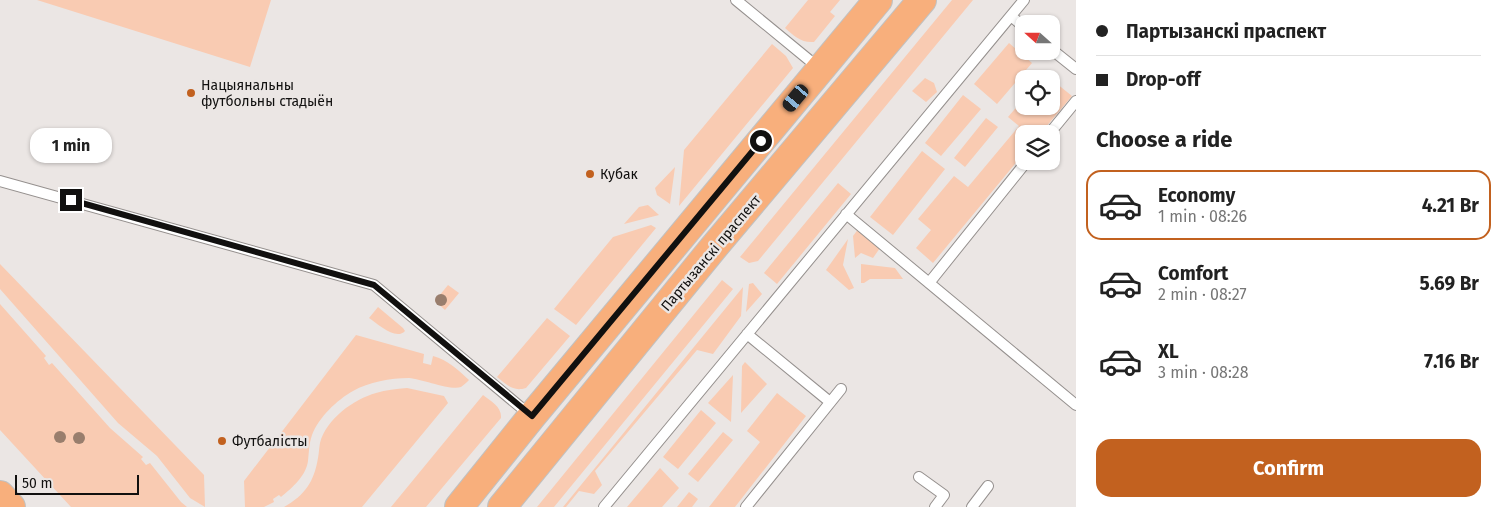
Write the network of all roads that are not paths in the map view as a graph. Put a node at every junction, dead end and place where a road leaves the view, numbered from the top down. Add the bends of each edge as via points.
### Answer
1 (736, 0) edge
2 (878, 0) edge
3 (922, 0) edge
4 (1024, 0) edge
5 (1011, 16) junction
6 (1015, 19) edge
7 (1060, 56) edge
8 (820, 69) junction
9 (1076, 69) edge
10 (1076, 101) edge
11 (1056, 125) edge
12 (1020, 170) edge
13 (0, 181) edge
14 (846, 214) junction
15 (929, 282) junction
16 (747, 334) junction
17 (841, 389) dead end
18 (830, 402) junction
19 (1076, 405) edge
20 (532, 416) junction
21 (919, 476) dead end
22 (988, 486) dead end
23 (0, 495) edge
24 (11, 507) edge
25 (459, 507) edge
26 (502, 507) edge
27 (604, 507) edge
28 (746, 507) edge
29 (935, 507) edge
30 (972, 507) edge

1 - 8 lane
2 - 8 main road
3 - 26 main road, Партызанскі праспект via 714,247
4 - 5 lane
5 - 6 lane
5 - 14 lane
7 - 9 lane
8 - 20 main road
10 - 11 lane
12 - 15 lane
13 - 20 lane via 374,285
14 - 15 lane
14 - 16 lane
15 - 19 lane
16 - 18 lane
16 - 27 lane
17 - 18 lane
18 - 28 lane
20 - 25 main road
21 - 29 lane via 944,495
22 - 30 lane
23 - 24 main road

